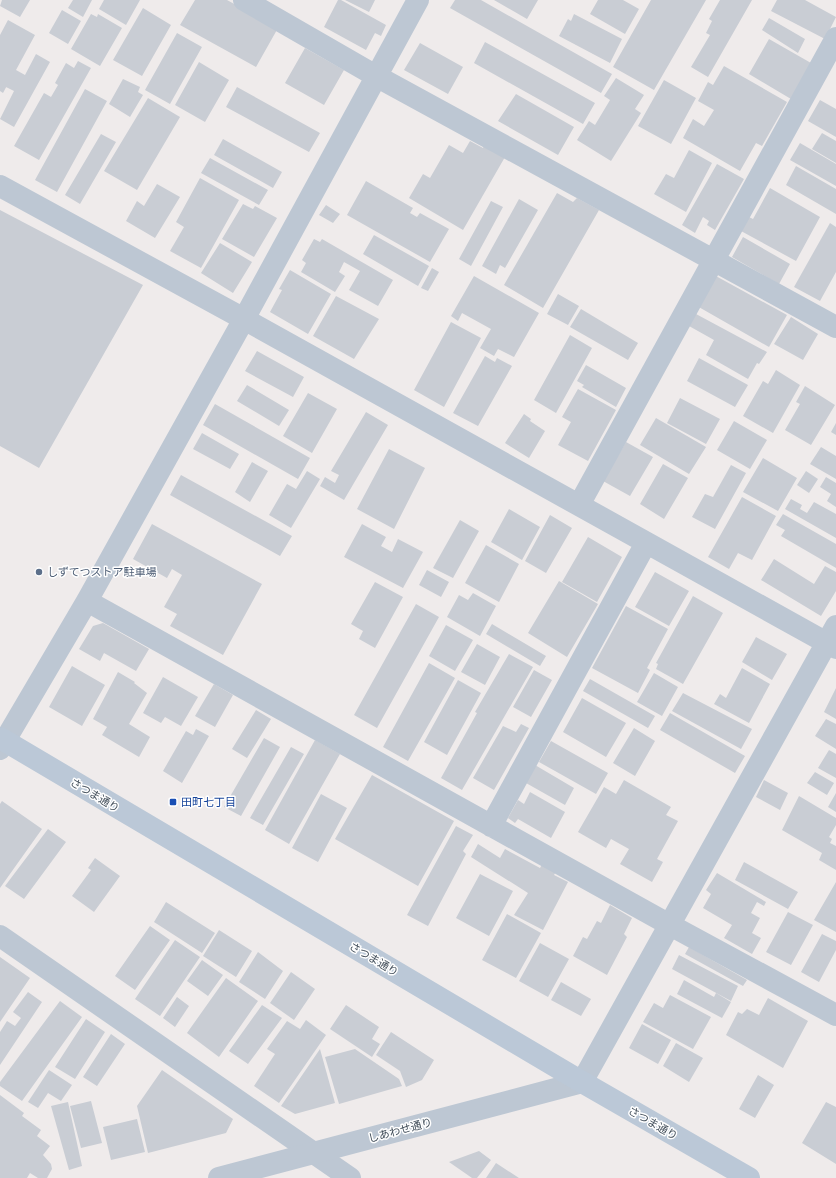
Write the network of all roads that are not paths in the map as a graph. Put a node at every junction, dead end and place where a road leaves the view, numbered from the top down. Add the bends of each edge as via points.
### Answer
1 (244, 0) edge
2 (418, 0) edge
3 (836, 38) edge
4 (376, 76) junction
5 (0, 186) edge
6 (714, 260) junction
7 (244, 318) junction
8 (836, 327) edge
9 (579, 505) junction
10 (646, 543) junction
11 (87, 601) junction
12 (833, 639) edge
13 (2, 743) edge
14 (491, 826) junction
15 (670, 925) junction
16 (0, 936) edge
17 (836, 1015) edge
18 (582, 1082) junction
19 (314, 1153) junction
20 (744, 1177) edge
21 (219, 1178) edge
22 (350, 1178) edge

1 - 4 street
2 - 4 street
3 - 6 street
4 - 6 street
4 - 7 street
5 - 7 street
6 - 8 street
6 - 9 street
7 - 9 street
7 - 11 street
9 - 10 street
10 - 12 street
10 - 14 street
11 - 13 street
11 - 14 street
12 - 15 street
13 - 18 main road, さつま通り
14 - 15 street
15 - 17 street
15 - 18 street
16 - 19 street
18 - 19 street, しあわせ通り
18 - 20 main road, さつま通り
19 - 21 street, しあわせ通り
19 - 22 street

